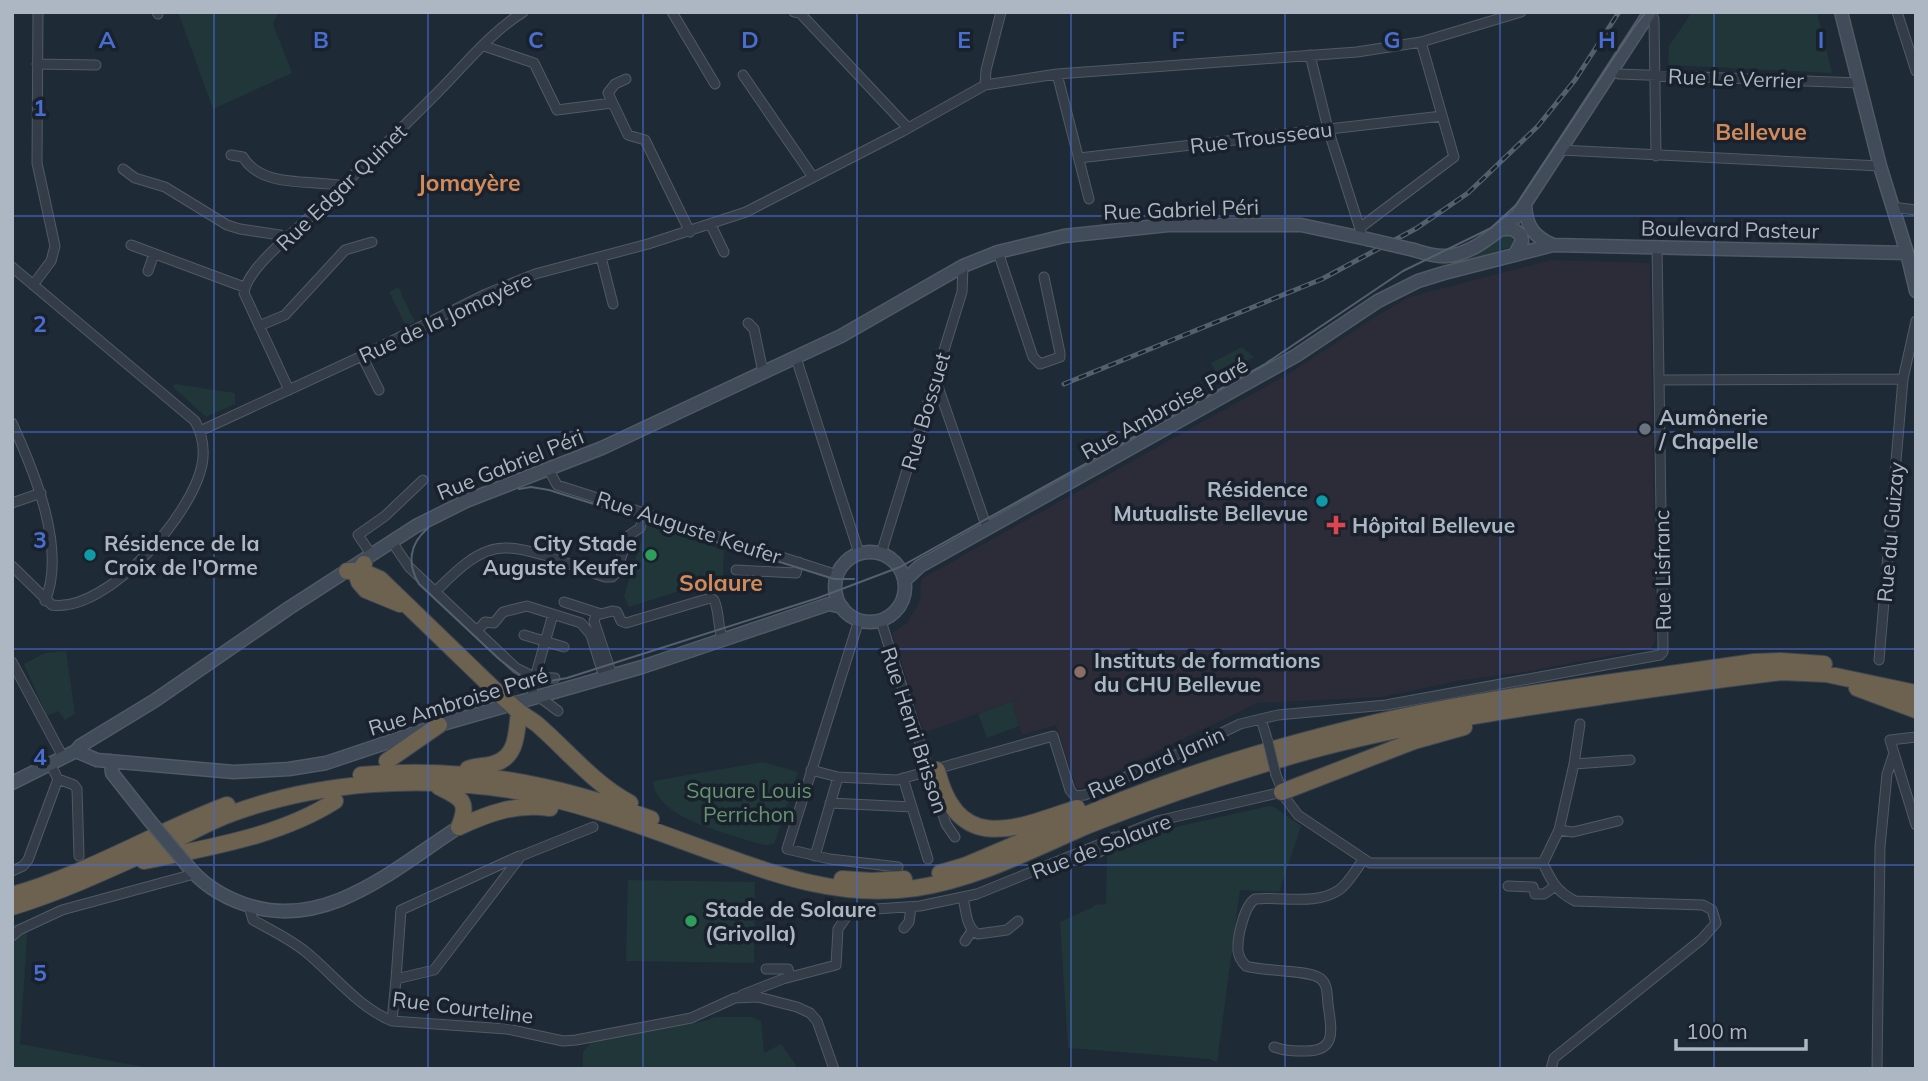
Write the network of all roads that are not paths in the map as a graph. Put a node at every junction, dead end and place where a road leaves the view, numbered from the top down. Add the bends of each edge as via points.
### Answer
1 (38, 12) edge
2 (523, 12) edge
3 (672, 12) edge
4 (1001, 12) edge
5 (1521, 12) edge
6 (1650, 12) edge
7 (1841, 12) edge
8 (1897, 12) edge
9 (799, 13) edge
10 (507, 16) edge
11 (1421, 41) junction
12 (484, 46) junction
13 (1310, 55) junction
14 (37, 64) junction
15 (96, 65) dead end
16 (1613, 71) junction
17 (1916, 71) edge
18 (1057, 74) junction
19 (743, 75) dead end
20 (1654, 75) junction
21 (626, 79) dead end
22 (1860, 83) junction
23 (715, 84) dead end
24 (985, 85) junction
25 (612, 103) junction
26 (1442, 116) junction
27 (908, 128) junction
28 (1328, 129) junction
29 (1561, 150) junction
30 (231, 155) dead end
31 (1656, 156) junction
32 (1079, 158) junction
33 (1880, 166) junction
34 (123, 169) dead end
35 (813, 177) junction
36 (343, 186) junction
37 (1089, 199) dead end
38 (1525, 205) junction
39 (1892, 207) junction
40 (1916, 210) edge
41 (711, 225) junction
42 (1501, 229) junction
43 (690, 232) junction
44 (1363, 234) junction
45 (286, 239) junction
46 (372, 242) dead end
47 (131, 245) dead end
48 (1553, 245) junction
49 (1657, 246) junction
50 (724, 252) dead end
51 (998, 252) junction
52 (154, 254) junction
53 (1515, 254) junction
54 (1911, 254) edge
55 (601, 257) junction
56 (964, 266) junction
57 (12, 267) edge
58 (148, 271) dead end
59 (1444, 273) joint
60 (1044, 277) dead end
61 (33, 285) junction
62 (244, 287) junction
63 (1916, 292) edge
64 (613, 304) dead end
65 (1916, 321) edge
66 (748, 323) dead end
67 (259, 326) junction
68 (362, 356) junction
69 (796, 358) junction
70 (763, 372) junction
71 (935, 377) junction
72 (1903, 379) junction
73 (1659, 380) junction
74 (289, 390) junction
75 (379, 390) dead end
76 (12, 424) edge
77 (200, 431) junction
78 (548, 470) junction
79 (424, 480) dead end
80 (41, 493) junction
81 (12, 503) edge
82 (645, 513) junction
83 (987, 528) junction
84 (388, 545) junction
85 (859, 553) junction
86 (881, 554) junction
87 (799, 562) junction
88 (360, 565) junction
89 (12, 566) edge
90 (736, 570) dead end
91 (834, 578) junction
92 (905, 580) junction
93 (439, 588) dead end
94 (46, 601) junction
95 (564, 602) dead end
96 (842, 607) junction
97 (597, 613) junction
98 (554, 614) junction
99 (859, 620) junction
100 (881, 621) junction
101 (477, 631) junction
102 (524, 635) dead end
103 (723, 640) junction
104 (545, 641) junction
105 (564, 647) dead end
106 (1879, 660) dead end
107 (12, 662) edge
108 (1826, 674) junction
109 (608, 676) junction
110 (534, 677) junction
111 (558, 683) junction
112 (1916, 683) edge
113 (1916, 693) edge
114 (534, 698) junction
115 (1916, 710) edge
116 (517, 711) junction
117 (1490, 712) junction
118 (1261, 719) junction
119 (1580, 724) dead end
120 (439, 725) junction
121 (1916, 737) edge
122 (76, 751) junction
123 (1893, 756) junction
124 (63, 757) junction
125 (1630, 760) dead end
126 (111, 761) junction
127 (387, 761) dead end
128 (50, 764) junction
129 (1574, 764) junction
130 (811, 770) junction
131 (933, 771) junction
132 (459, 773) junction
133 (838, 777) junction
134 (903, 778) junction
135 (58, 779) junction
136 (12, 783) edge
137 (430, 783) junction
138 (1167, 783) junction
139 (1282, 792) junction
140 (335, 801) dead end
141 (830, 803) junction
142 (580, 806) junction
143 (912, 807) junction
144 (641, 815) junction
145 (1618, 821) dead end
146 (1916, 825) edge
147 (459, 827) junction
148 (593, 827) dead end
149 (1559, 830) junction
150 (955, 837) dead end
151 (1114, 837) junction
152 (1098, 854) dead end
153 (79, 856) dead end
154 (521, 856) junction
155 (815, 856) junction
156 (1364, 859) junction
157 (929, 861) dead end
158 (1543, 863) junction
159 (898, 867) dead end
160 (111, 868) junction
161 (190, 870) junction
162 (12, 871) edge
163 (1508, 886) dead end
164 (1555, 887) junction
165 (12, 895) edge
166 (963, 897) junction
167 (249, 906) junction
168 (12, 907) edge
169 (911, 907) junction
170 (970, 924) junction
171 (905, 925) dead end
172 (1016, 925) dead end
173 (12, 936) edge
174 (965, 941) dead end
175 (766, 969) dead end
176 (790, 977) junction
177 (396, 979) junction
178 (734, 998) junction
179 (392, 1020) junction
180 (1274, 1047) dead end
181 (834, 1069) edge
182 (1551, 1069) edge
183 (1877, 1069) edge

1 - 14 street
2 - 10 street, Rue Edgar Quinet
3 - 23 street
4 - 24 street
5 - 11 street, Rue de la Jomayère
6 - 16 main road
6 - 20 street via 1654,19
7 - 22 main road
8 - 17 street
9 - 27 street
10 - 12 street, Rue Edgar Quinet
11 - 13 street, Rue de la Jomayère
11 - 26 street
12 - 25 street via 534,63 557,110
12 - 36 street, Rue Edgar Quinet
13 - 18 street, Rue de la Jomayère
13 - 28 street
14 - 15 street
14 - 61 street via 37,163 55,246 51,261
16 - 20 street, Rue Le Verrier
16 - 29 main road
18 - 24 street, Rue de la Jomayère
18 - 32 street
19 - 35 street
20 - 22 street, Rue Le Verrier
20 - 31 street
21 - 25 street via 608,93
22 - 33 main road
24 - 27 street, Rue de la Jomayère
25 - 43 street via 628,135 645,140
26 - 28 street, Rue Trousseau
26 - 44 street via 1454,157
27 - 35 street, Rue de la Jomayère
28 - 32 street, Rue Trousseau
28 - 44 street
29 - 31 street
29 - 38 main road
30 - 36 street via 243,157 250,169 269,176
31 - 33 street
32 - 37 street
33 - 39 main road
34 - 45 street via 135,178 165,187 227,225
35 - 41 street, Rue de la Jomayère
36 - 45 street, Rue Edgar Quinet
38 - 42 main road
38 - 48 main road via 1533,233
39 - 40 street
39 - 54 main road
41 - 43 street, Rue de la Jomayère
41 - 50 street
42 - 44 main road, Rue Gabriel Péri, bridge via 1472,248 1434,256
42 - 53 main road via 1521,234
43 - 55 street, Rue de la Jomayère
44 - 51 main road, Rue Gabriel Péri via 1301,225 1168,225 1064,236
45 - 62 street, Rue Edgar Quinet
46 - 67 street via 345,250 285,315
47 - 52 street
48 - 49 main road, Boulevard Pasteur
48 - 53 main road, Boulevard Pasteur
49 - 54 main road, Boulevard Pasteur
49 - 73 street, Rue Lisfranc
51 - 56 main road, Rue Gabriel Péri
51 - 60 street via 1033,357 1040,364 1060,357
52 - 58 street
52 - 62 street
53 - 59 main road, Boulevard Pasteur
54 - 63 main road
55 - 64 street
55 - 68 street, Rue de la Jomayère via 535,274
56 - 69 main road, Rue Gabriel Péri
56 - 71 street, Rue Bossuet via 962,292
57 - 61 street
59 - 83 main road, Rue Ambroise Paré via 1378,301 1297,355
61 - 77 street via 195,421
62 - 67 street
65 - 72 street, Rue du Guizay
66 - 70 street via 754,329
67 - 74 street
68 - 74 street, Rue de la Jomayère
68 - 75 street
69 - 70 main road, Rue Gabriel Péri
69 - 85 street
70 - 78 main road, Rue Gabriel Péri
71 - 83 street
71 - 86 street, Rue Bossuet
72 - 73 street
72 - 106 street, Rue du Guizay
73 - 118 street, Rue Lisfranc via 1660,655 1386,705
74 - 77 street, Rue de la Jomayère
76 - 80 street
77 - 94 street via 203,458 194,487 152,548 131,570 90,596 64,607
78 - 82 street, Rue Auguste Keufer via 557,485
78 - 84 main road, Rue Gabriel Péri via 446,510
79 - 88 street via 358,535
80 - 81 street
80 - 94 street via 50,532 52,586
82 - 87 street, Rue Auguste Keufer
82 - 93 street via 640,528 628,536 612,577 502,548 465,564
83 - 92 main road, Rue Ambroise Paré via 917,568
84 - 88 main road, Rue Gabriel Péri
84 - 101 street
85 - 86 main road
85 - 91 main road via 846,560
86 - 92 main road via 900,567
87 - 90 street via 796,573
87 - 91 street, Rue Auguste Keufer
88 - 116 highway, bridge
88 - 122 main road
89 - 94 street
91 - 96 main road
92 - 100 main road via 901,603
95 - 97 street
96 - 99 main road
96 - 103 main road, Rue Ambroise Paré via 829,604
97 - 103 street via 618,612 621,621 628,623 710,598 715,602
97 - 109 street via 594,621
98 - 101 street via 527,606 503,612 494,623 485,622
98 - 104 street
98 - 109 street via 581,623
99 - 100 main road
99 - 130 street
100 - 131 street, Rue Henri Brisson
101 - 110 street via 516,668
102 - 104 street
103 - 109 main road, Rue Ambroise Paré
104 - 105 street
104 - 110 street
107 - 124 street
108 - 113 highway
108 - 115 highway
108 - 117 highway via 1782,672
109 - 111 main road, Rue Ambroise Paré
110 - 111 street
110 - 114 street
111 - 114 main road, Rue Ambroise Paré
111 - 114 street via 558,711
112 - 138 highway via 1820,663 1754,662 1427,712 1298,743
114 - 120 main road, Rue Ambroise Paré
116 - 132 highway via 516,741 506,757
116 - 144 highway
117 - 139 highway via 1491,719 1413,741
117 - 142 highway via 1284,758 1175,793 970,876 918,888 872,892 825,888
118 - 131 street, Rue Dard Janin via 1240,724 1085,795 1075,796 1070,790 1053,736
118 - 139 street, bridge
119 - 129 street
120 - 126 main road, Rue Ambroise Paré via 326,763 289,769 234,772
120 - 127 highway
121 - 123 street via 1889,740
122 - 124 main road
122 - 126 main road, Rue Ambroise Paré
123 - 146 street
123 - 183 street via 1887,774 1880,858
124 - 128 main road
125 - 129 street
126 - 161 main road, Rue Courteline, bridge via 112,773
128 - 135 street
128 - 136 main road
129 - 149 street
130 - 133 street
130 - 155 street via 787,849
131 - 134 street
131 - 138 highway via 957,813 990,830 1010,830 1129,790
131 - 150 street, Rue Henri Brisson via 946,824
132 - 144 highway via 542,785
132 - 165 highway via 358,776 269,792 196,816 75,872
133 - 134 street
133 - 141 street
134 - 143 street
135 - 153 street via 77,789
135 - 162 street via 28,860
137 - 142 highway via 505,789
137 - 147 highway via 462,801
137 - 160 highway via 298,795 234,813
138 - 144 highway via 964,866 893,880 809,874
139 - 151 street, Rue de Solaure via 1157,821
139 - 156 street via 1298,815
140 - 160 highway via 255,836
141 - 143 street
141 - 155 street
142 - 147 highway via 566,810 518,806
143 - 157 street
145 - 149 street via 1573,832
147 - 167 main road via 333,904 293,911
148 - 154 street
149 - 158 street
151 - 152 street via 1111,846
151 - 166 street, Rue de Solaure
154 - 177 street via 434,970
154 - 177 street via 401,910
155 - 159 street
156 - 158 street via 1370,863
156 - 180 street via 1333,893 1308,900 1255,900 1245,910 1238,950 1246,966 1308,974 1326,987 1331,1035 1326,1046 1317,1051
158 - 164 street
160 - 168 highway
161 - 167 main road, Rue Courteline via 216,892
161 - 173 street via 62,910
163 - 164 street via 1533,887 1535,894
164 - 182 street via 1575,901 1703,905 1712,910 1716,923 1554,1058
166 - 169 street, Rue de Solaure
166 - 170 street
167 - 179 street, Rue Courteline via 253,920 305,951 358,999
169 - 171 street
169 - 176 street, Rue de Solaure via 849,913 838,929 836,965
170 - 172 street via 978,934 1002,934
170 - 174 street
175 - 176 street via 788,969
176 - 178 street, Rue de Solaure
177 - 179 street
178 - 179 street, Rue Courteline via 691,1018 564,1041 508,1029
178 - 181 street, Rue Courteline via 776,1000 810,1013

